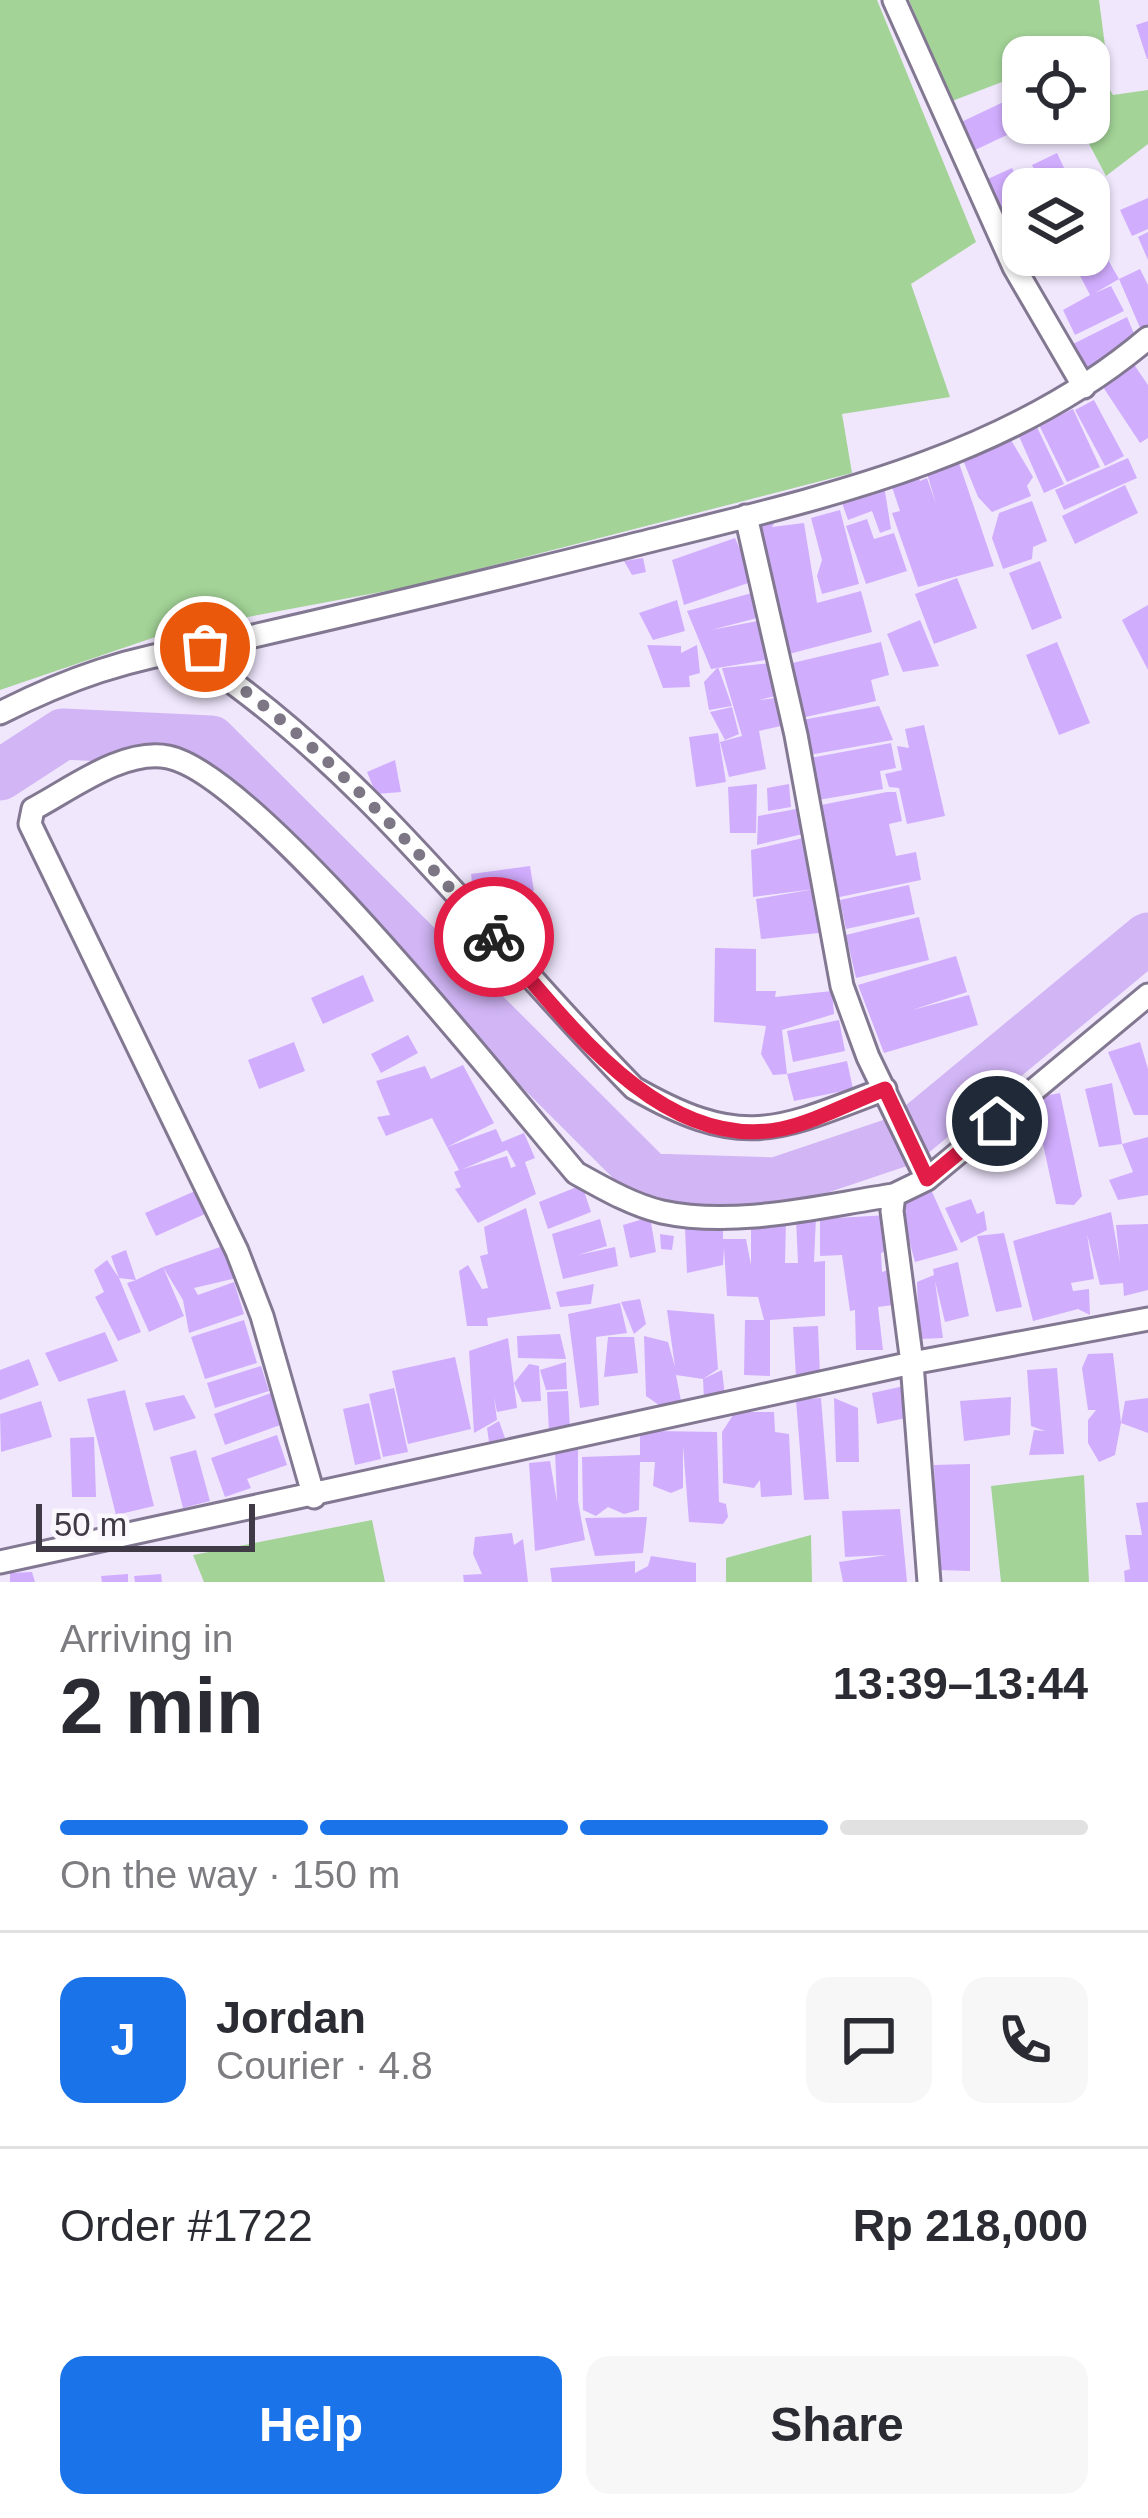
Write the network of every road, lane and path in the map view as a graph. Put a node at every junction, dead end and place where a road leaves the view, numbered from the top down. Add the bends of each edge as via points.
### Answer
1 (894, 0) edge
2 (1148, 338) edge
3 (1084, 387) junction
4 (746, 516) junction
5 (205, 647) junction
6 (0, 713) edge
7 (1148, 995) edge
8 (886, 1093) junction
9 (924, 1171) junction
10 (894, 1196) junction
11 (1148, 1319) edge
12 (912, 1363) junction
13 (314, 1496) junction
14 (0, 1562) edge
15 (929, 1582) edge

1 - 3 street via 1014,267
2 - 3 street
3 - 4 street via 1031,420 934,461
4 - 5 street
4 - 8 street via 842,986
5 - 6 street via 97,669
5 - 8 street via 208,664 264,703 413,846 634,1088 673,1111 755,1131
7 - 9 street
8 - 9 street
9 - 10 street
10 - 12 street
10 - 13 street via 753,1216 662,1212 610,1192 577,1173 296,851 209,773 146,756 88,779 33,808 30,824 237,1251
11 - 12 street
12 - 13 street
12 - 15 street
13 - 14 street

